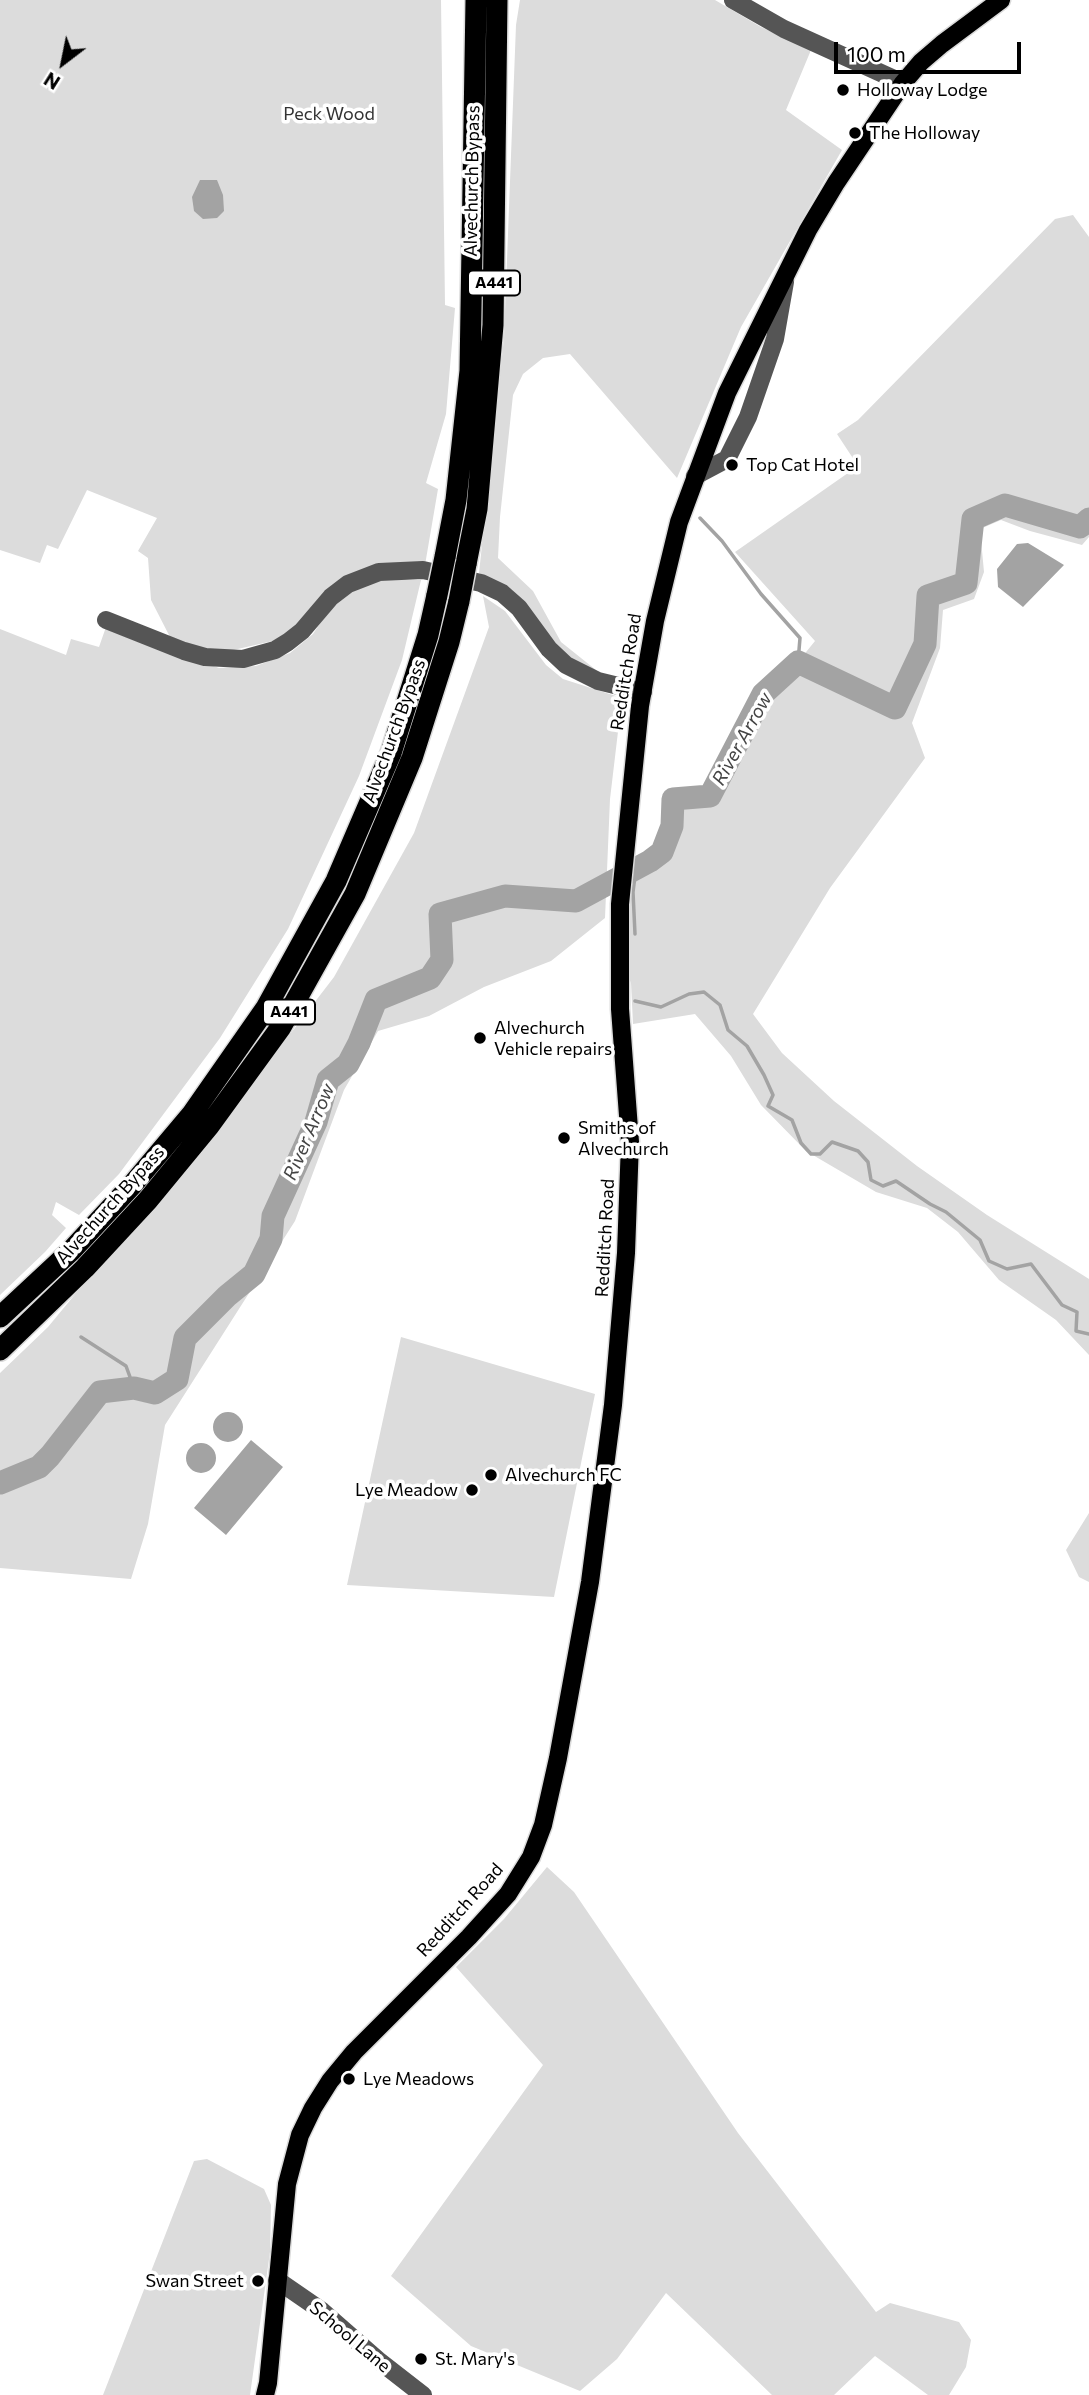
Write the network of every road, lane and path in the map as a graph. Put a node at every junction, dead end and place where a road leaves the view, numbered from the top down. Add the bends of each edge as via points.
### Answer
1 (476, 0) edge
2 (497, 0) edge
3 (733, 0) edge
4 (1001, 0) edge
5 (903, 83) junction
6 (787, 272) junction
7 (695, 476) junction
8 (106, 620) dead end
9 (643, 692) junction
10 (0, 1317) edge
11 (0, 1350) edge
12 (277, 2280) junction
13 (265, 2395) edge
14 (423, 2395) edge

1 - 10 highway, Alvechurch Bypass / A441, bridge via 470,370 456,500 428,635 391,753 336,881 266,1008 192,1114 133,1184 71,1251
2 - 11 highway, Alvechurch Bypass / A441, bridge via 493,325 477,509 449,642 412,758 355,894 281,1027 148,1200
3 - 5 street via 784,29
4 - 5 main road, Redditch Road via 942,44
5 - 6 main road, Redditch Road via 836,183
6 - 7 main road, Redditch Road via 727,393
6 - 7 street via 775,339 748,417 727,459
7 - 9 main road, Redditch Road via 663,587
8 - 9 street via 205,657 243,659 288,642 348,584 379,572 423,570 481,583 502,593 566,665 598,681
9 - 12 main road, Redditch Road via 620,904 620,1009 630,1142 622,1318 590,1582 544,1825 508,1894 354,2052 313,2108 300,2135 287,2184
12 - 13 main road
12 - 14 street, School Lane

